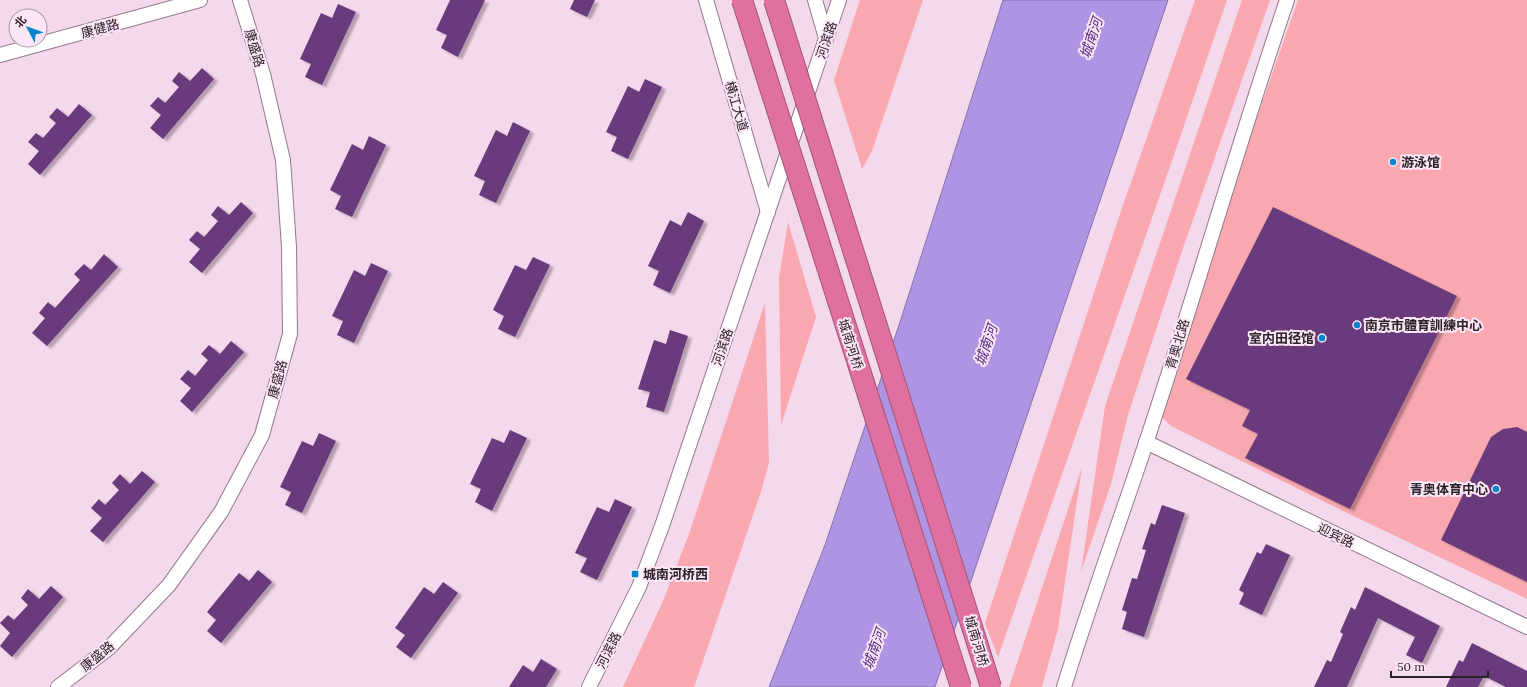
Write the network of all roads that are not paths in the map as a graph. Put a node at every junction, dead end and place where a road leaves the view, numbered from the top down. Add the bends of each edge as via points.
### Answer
1 (200, 0) edge
2 (240, 0) edge
3 (706, 0) edge
4 (742, 0) edge
5 (774, 0) edge
6 (815, 0) edge
7 (839, 0) edge
8 (1287, 0) edge
9 (826, 38) junction
10 (0, 55) edge
11 (768, 212) junction
12 (1146, 442) junction
13 (1527, 627) edge
14 (58, 687) edge
15 (589, 687) edge
16 (961, 687) edge
17 (991, 687) edge
18 (1064, 687) edge

1 - 10 street, 康健路
2 - 14 street, 康盛路 via 263,74 283,160 289,247 290,334 262,435 221,512 169,585 109,648
3 - 11 street, 横江大道
4 - 16 highway, 城南河桥, bridge
5 - 17 highway, 城南河桥, bridge
6 - 9 street
7 - 9 street, 河滨路
8 - 12 street, 青奥北路 via 1257,87
9 - 11 street, 河滨路
11 - 15 street, 河滨路 via 662,526 639,587
12 - 13 street, 迎宾路
12 - 18 street, 青奥北路

